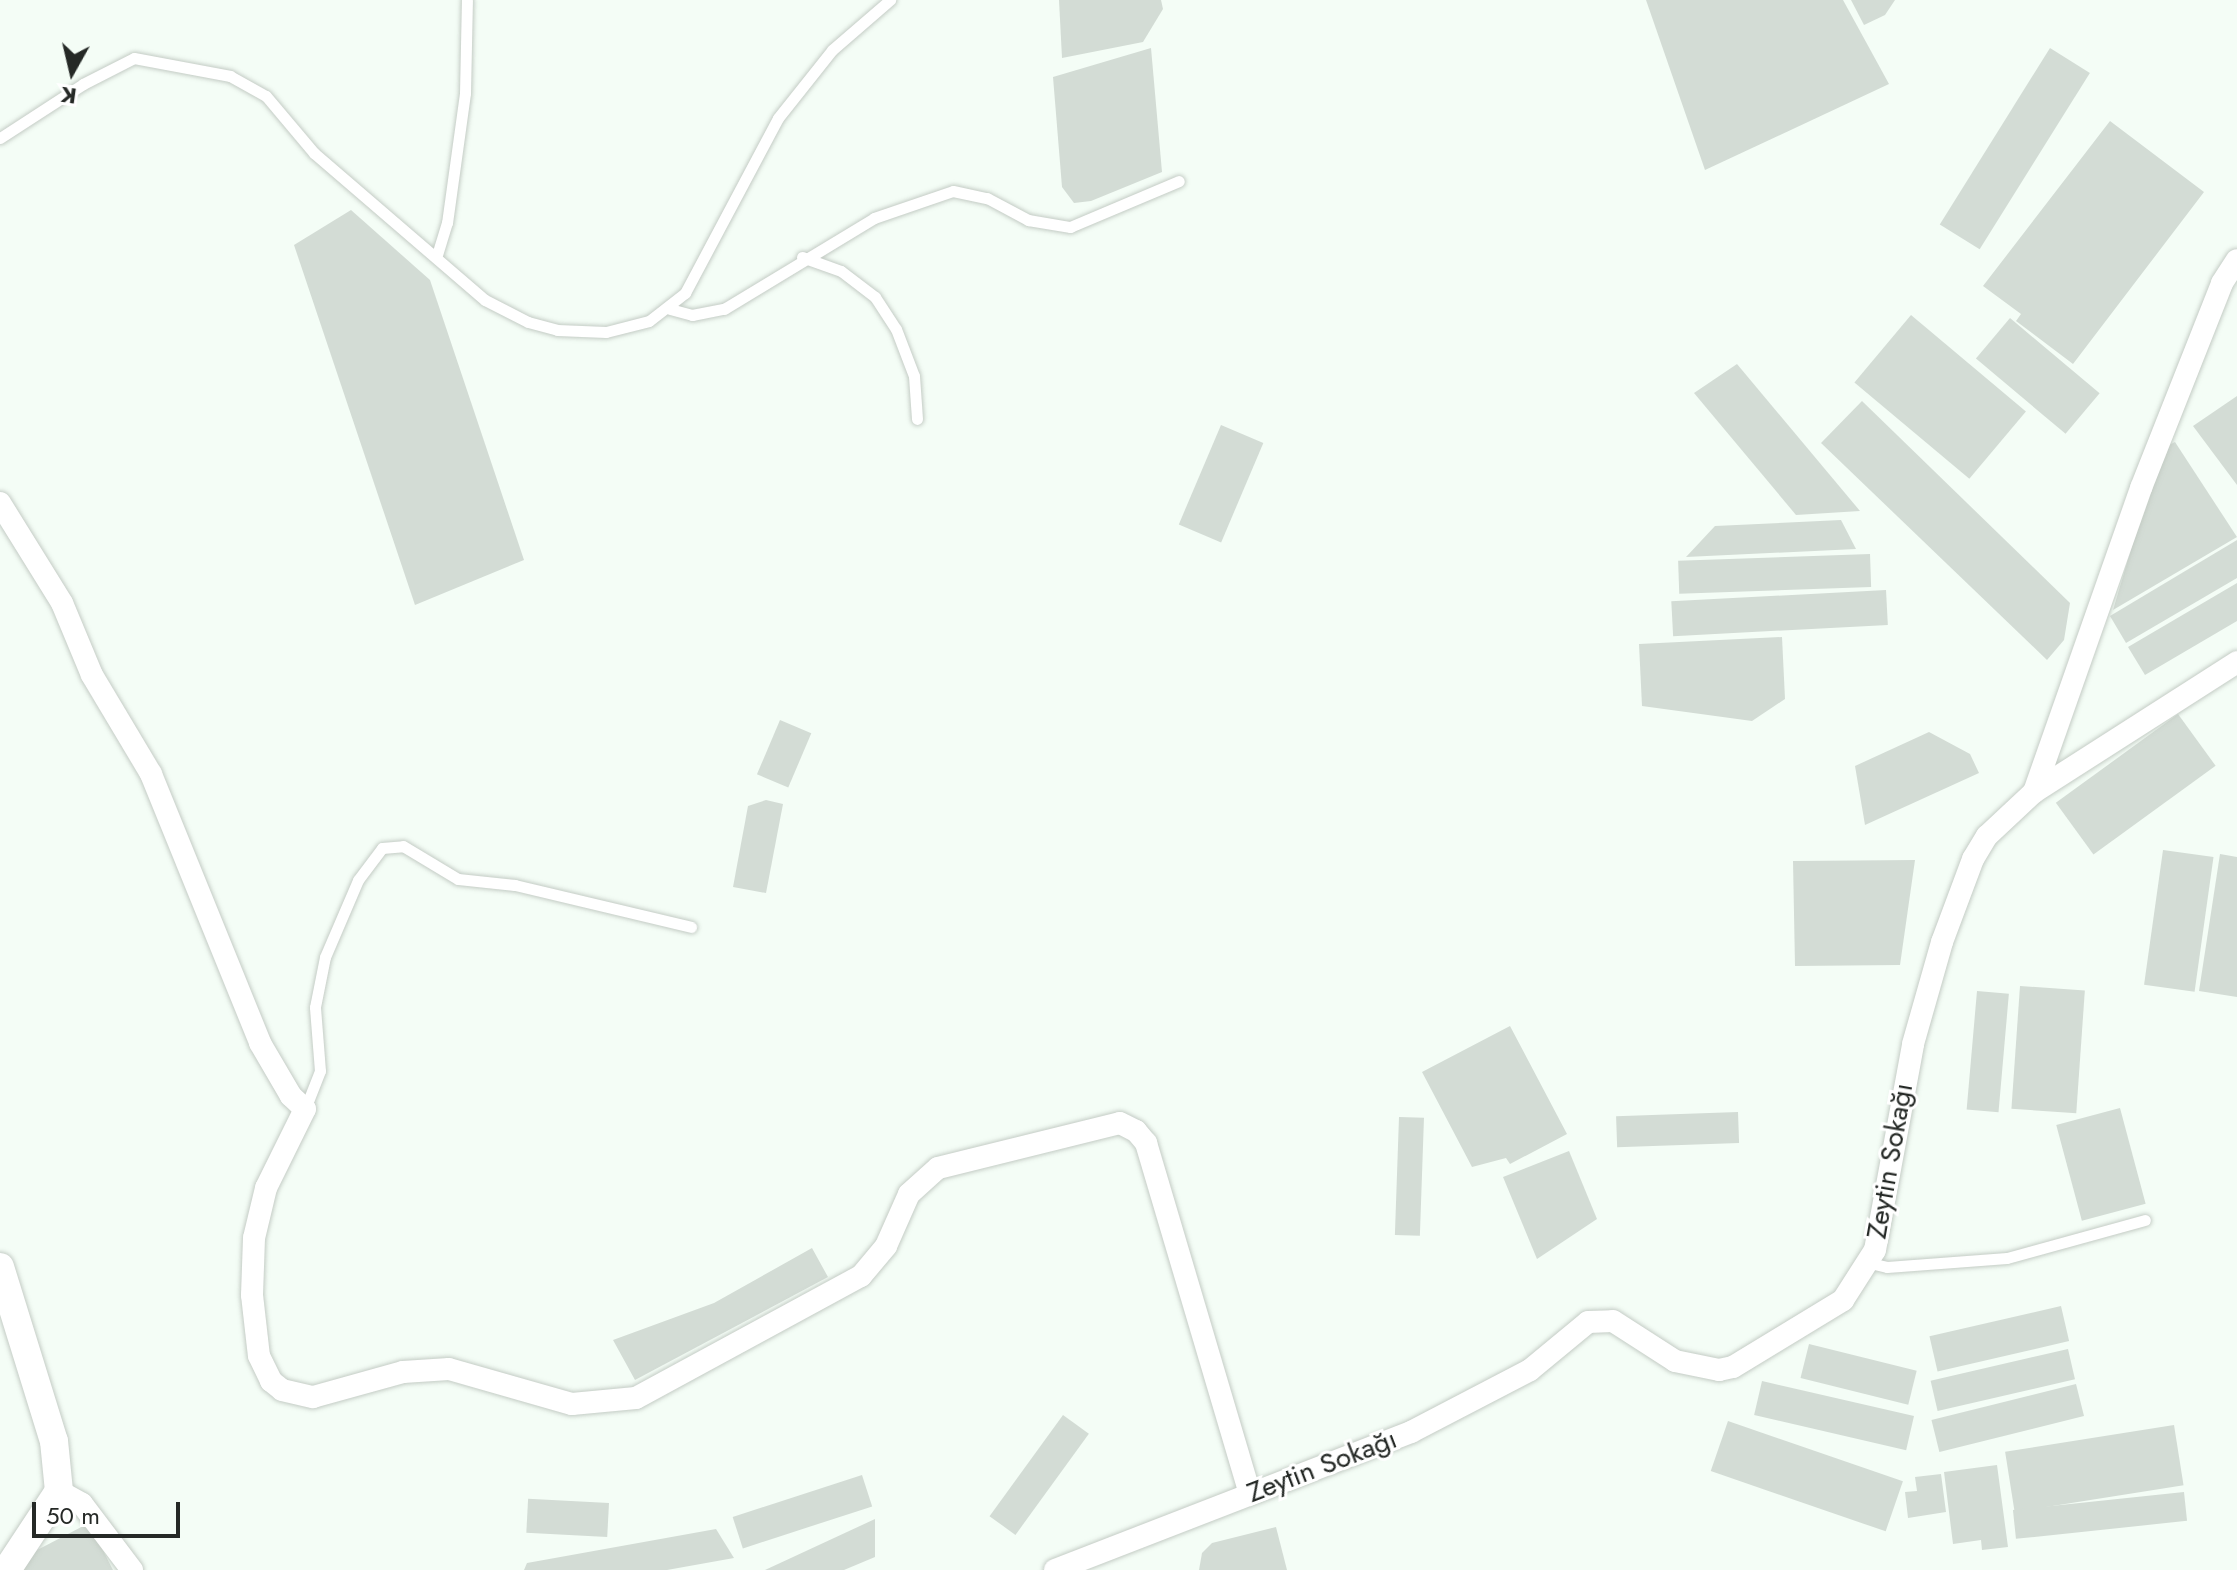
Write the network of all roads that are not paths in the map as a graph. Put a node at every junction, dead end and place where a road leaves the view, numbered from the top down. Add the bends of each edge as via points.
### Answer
1 (467, 0) edge
2 (890, 0) edge
3 (0, 138) edge
4 (1179, 181) dead end
5 (437, 255) junction
6 (802, 257) junction
7 (2237, 260) edge
8 (670, 309) junction
9 (917, 419) dead end
10 (0, 503) edge
11 (2237, 662) edge
12 (2034, 792) junction
13 (691, 927) dead end
14 (305, 1109) junction
15 (2145, 1220) dead end
16 (1870, 1263) junction
17 (0, 1267) edge
18 (59, 1491) junction
19 (1250, 1494) junction
20 (5, 1566) edge
21 (132, 1570) edge
22 (1055, 1570) edge

1 - 5 lane via 465,93 447,223
2 - 8 lane via 832,50 795,94 694,277
3 - 5 lane via 134,58 230,76 266,96 314,153
4 - 6 lane via 1070,227 1028,220 987,198 953,191 874,218
5 - 8 lane via 485,300 557,330 606,332 649,321
6 - 8 lane via 724,309 692,315
6 - 9 lane via 841,271 875,297 896,329 914,376
7 - 12 street via 2222,283 2141,488
10 - 14 street via 62,603 92,675 151,774 260,1043 291,1096
11 - 12 street, Zeytin Sokağı
12 - 16 street, Zeytin Sokağı via 1980,848 1942,942 1905,1076
13 - 14 lane via 515,885 458,879 403,846 382,848 358,880 325,957 315,1007 320,1071
14 - 19 street via 266,1188 254,1238 259,1356 271,1381 282,1390 313,1397 403,1372 449,1369 586,1405 636,1398 850,1284 879,1256 909,1194 938,1168 1109,1122 1129,1126 1146,1143
15 - 16 lane via 2007,1258 1887,1267
16 - 19 street, Zeytin Sokağı via 1843,1300 1733,1367 1688,1367 1626,1325 1588,1322 1530,1370 1411,1432
17 - 18 street via 54,1441
18 - 20 street
18 - 21 street via 82,1504
19 - 22 street, Zeytin Sokağı

